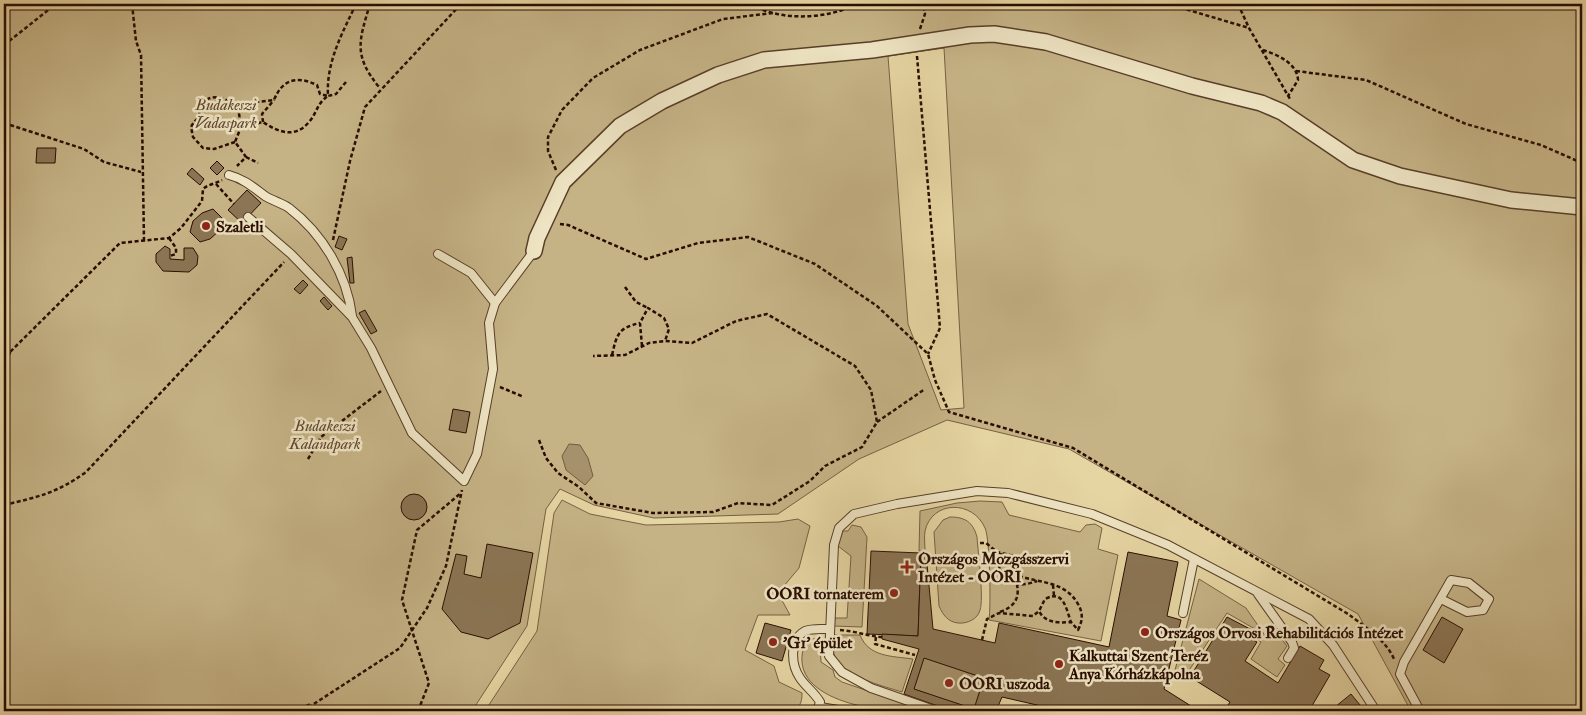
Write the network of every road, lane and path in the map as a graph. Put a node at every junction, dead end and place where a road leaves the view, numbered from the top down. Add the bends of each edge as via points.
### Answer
1 (56, 4) edge
2 (132, 4) edge
3 (356, 4) edge
4 (370, 4) edge
5 (460, 4) edge
6 (751, 4) edge
7 (857, 4) edge
8 (923, 4) edge
9 (1168, 4) edge
10 (1238, 4) edge
11 (773, 12) junction
12 (1249, 28) junction
13 (916, 43) junction
14 (4, 45) edge
15 (1263, 50) junction
16 (1296, 71) junction
17 (346, 82) dead end
18 (379, 87) dead end
19 (328, 96) junction
20 (1288, 96) junction
21 (274, 100) junction
22 (1292, 104) dead end
23 (238, 107) junction
24 (262, 122) junction
25 (4, 123) edge
26 (241, 127) junction
27 (235, 142) junction
28 (246, 157) junction
29 (258, 163) dead end
30 (1582, 163) edge
31 (141, 172) junction
32 (229, 175) junction
33 (563, 182) junction
34 (216, 184) junction
35 (234, 204) dead end
36 (1582, 207) edge
37 (248, 217) dead end
38 (545, 221) junction
39 (169, 238) junction
40 (144, 241) junction
41 (328, 250) junction
42 (534, 251) joint
43 (291, 254) junction
44 (438, 254) dead end
45 (170, 256) dead end
46 (625, 286) dead end
47 (496, 303) junction
48 (648, 308) junction
49 (352, 317) junction
50 (640, 323) junction
51 (665, 341) junction
52 (642, 347) junction
53 (4, 352) edge
54 (10, 352) junction
55 (928, 354) junction
56 (612, 355) junction
57 (593, 356) dead end
58 (4, 380) edge
59 (490, 382) junction
60 (388, 385) junction
61 (924, 389) dead end
62 (524, 397) dead end
63 (877, 422) junction
64 (539, 440) dead end
65 (308, 459) dead end
66 (464, 481) junction
67 (462, 492) junction
68 (4, 505) edge
69 (980, 543) dead end
70 (1001, 553) junction
71 (1194, 559) junction
72 (999, 570) junction
73 (1019, 576) junction
74 (1039, 581) junction
75 (1017, 585) junction
76 (1053, 585) junction
77 (1257, 593) junction
78 (1054, 596) junction
79 (1440, 599) junction
80 (1039, 611) junction
81 (999, 613) junction
82 (1183, 613) dead end
83 (1071, 622) junction
84 (829, 629) junction
85 (412, 630) junction
86 (876, 636) junction
87 (882, 637) dead end
88 (982, 640) dead end
89 (915, 655) dead end
90 (1288, 658) dead end
91 (1400, 674) junction
92 (317, 702) junction
93 (819, 709) edge
94 (294, 711) edge
95 (303, 711) edge
96 (418, 711) edge
97 (844, 711) edge
98 (937, 711) edge
99 (1376, 711) edge
100 (1420, 711) edge

1 - 14 path
2 - 31 path via 141,55
3 - 19 path via 331,61 327,78
4 - 18 path via 360,48 366,70
5 - 41 path via 365,107 333,241
6 - 11 path
7 - 11 path via 812,15
8 - 13 path via 924,14
9 - 12 path
10 - 12 path
11 - 33 path via 724,19 640,50 593,78 562,110 548,137 548,151
12 - 15 path
13 - 33 street via 764,60 718,75 662,100 620,126
13 - 36 street via 994,34 1046,42 1261,103 1282,112 1353,160 1400,176 1512,200
13 - 55 path via 940,328
15 - 16 path via 1278,56
15 - 20 path
16 - 20 path via 1298,80
16 - 30 path via 1366,80 1466,124 1541,145
17 - 19 path via 336,94
19 - 21 path via 320,94 317,85 309,81 288,81 280,87
19 - 24 path via 309,122 297,132 279,132
20 - 22 path
21 - 23 path
21 - 24 path via 262,114
23 - 26 path
23 - 27 path via 221,97 213,97 204,101 199,117 191,127 193,137 203,148 214,149
24 - 26 path
25 - 31 path via 84,149 104,162
26 - 27 path
27 - 28 path
28 - 29 path
28 - 32 path
31 - 40 path
32 - 34 path
32 - 41 lane via 242,179 266,197 288,207 308,224
33 - 38 street
34 - 35 path
34 - 39 path via 209,184 203,189 202,201 196,211
37 - 43 lane
38 - 42 street
38 - 55 path via 568,225 646,259 698,242 748,237 815,264 877,306
39 - 40 path
39 - 45 path via 176,248 176,254
40 - 54 path via 120,243
41 - 49 lane via 349,296
42 - 47 lane
43 - 49 lane
43 - 68 path via 86,472 64,488 39,498
44 - 47 lane via 472,274
46 - 48 path via 636,302
47 - 59 lane via 489,323 493,369
48 - 50 path
48 - 51 path via 664,318 669,329
49 - 60 lane
50 - 52 path
50 - 56 path via 619,332
51 - 52 path
51 - 63 path via 692,343 736,321 767,314 855,366 871,390
52 - 56 path via 625,355
53 - 54 path
54 - 58 path
55 - 91 path via 949,412 1073,448 1348,614 1391,653
56 - 57 path
59 - 62 path
59 - 66 lane via 477,454
60 - 65 path via 321,437
60 - 66 lane via 412,433
61 - 63 path
63 - 64 path via 862,447 825,466 810,481 772,505 738,504 713,512 653,514 596,503 558,473 546,458
66 - 67 path
67 - 85 path via 446,566
67 - 85 path via 416,530 402,600
69 - 70 path via 986,543
70 - 72 path
70 - 73 path via 1014,556
71 - 77 lane
71 - 82 lane
71 - 84 lane via 1092,514 1008,494 977,491 898,504 854,514 839,528 834,545
72 - 73 path
72 - 75 path via 1007,581
73 - 74 path
74 - 75 path
74 - 76 path
75 - 81 path via 1015,603
76 - 78 path
76 - 83 path via 1072,594 1081,610 1082,621 1078,630
77 - 90 lane via 1292,642 1294,648
77 - 99 lane via 1309,619 1333,645
78 - 80 path via 1045,599
78 - 83 path via 1065,603
79 - 79 lane via 1451,580 1469,583 1489,599 1483,610 1468,612
79 - 91 lane
80 - 81 path via 1033,616
80 - 83 path via 1047,620
81 - 88 path via 987,619
84 - 86 path
84 - 93 lane via 807,630 793,651 795,668 800,679 816,695
84 - 98 lane via 829,656 842,672 871,688
85 - 92 path via 400,648
85 - 96 path via 429,682
86 - 87 path
86 - 89 path via 875,644
91 - 100 lane
92 - 94 path
92 - 95 path
93 - 97 lane

